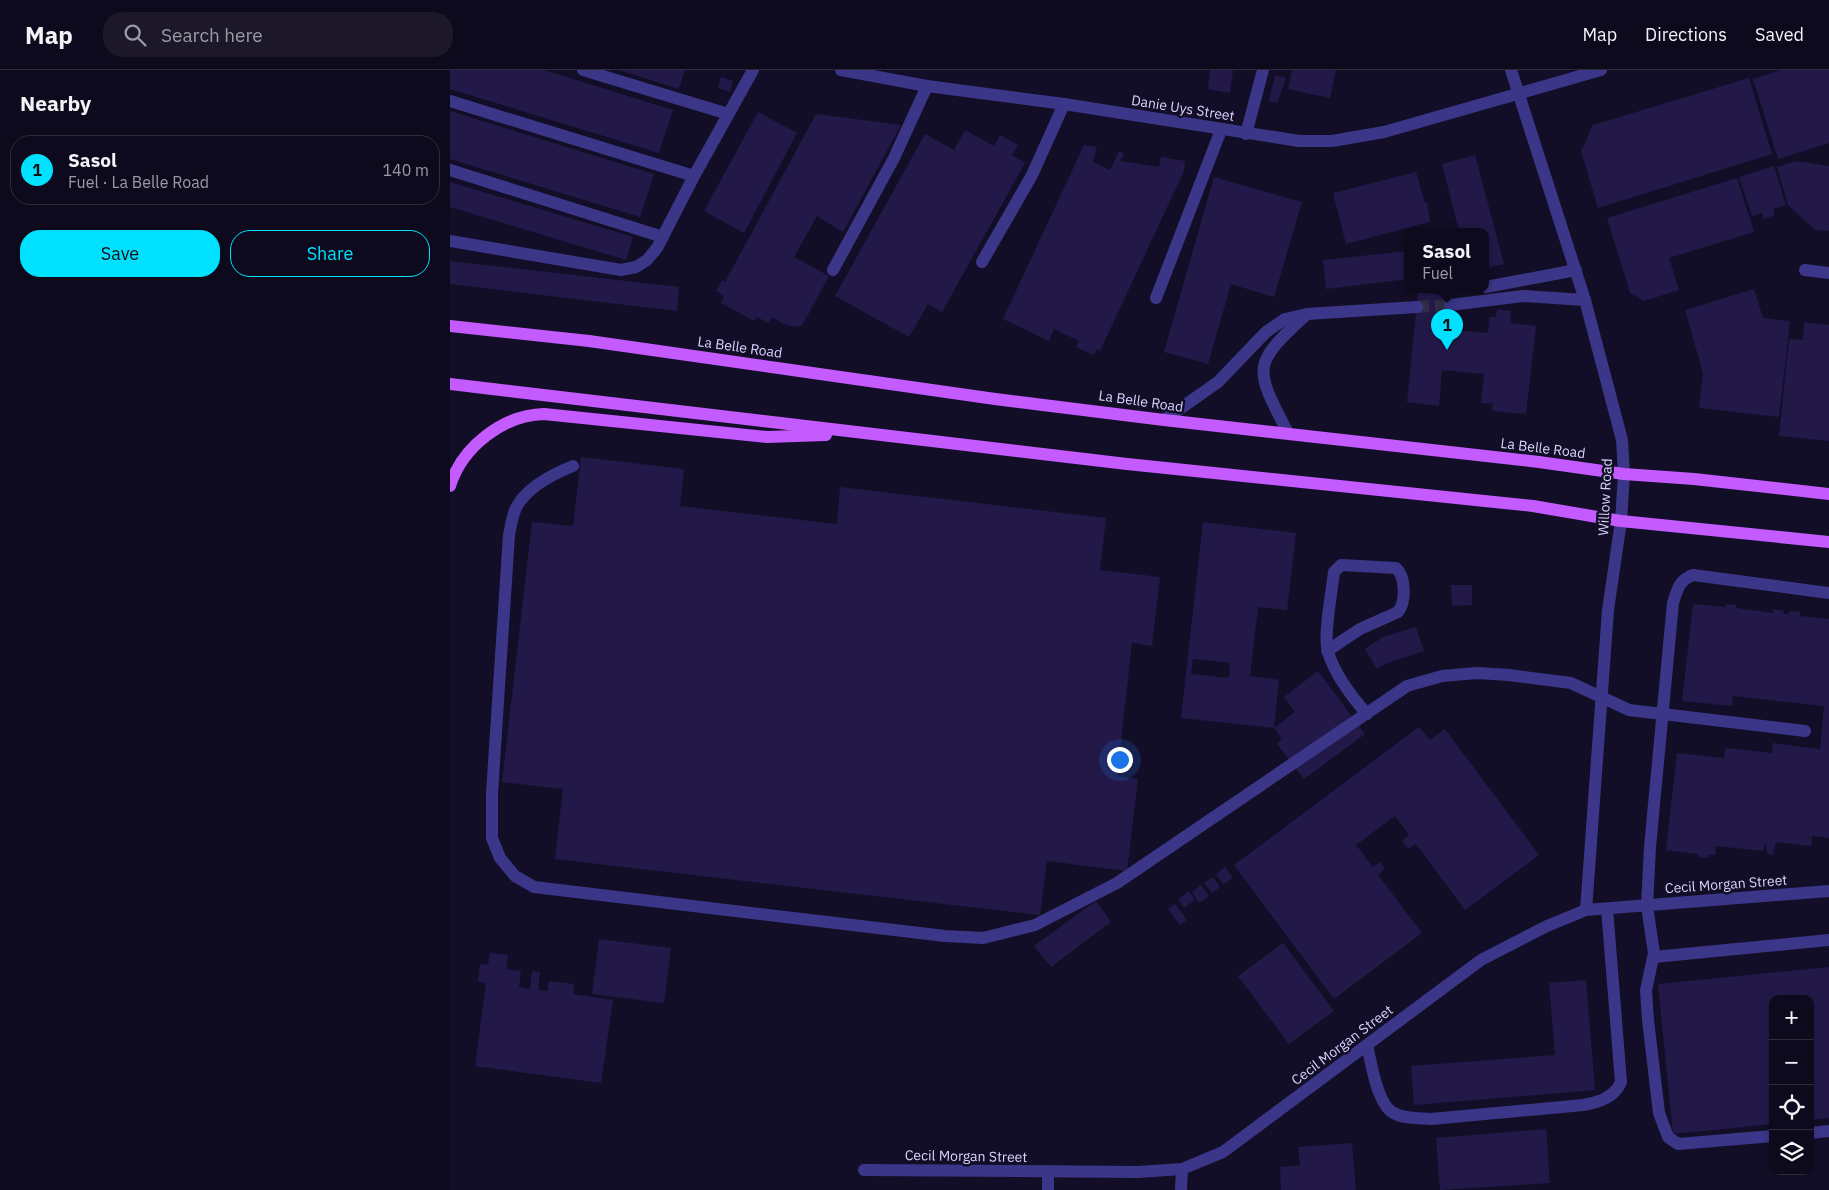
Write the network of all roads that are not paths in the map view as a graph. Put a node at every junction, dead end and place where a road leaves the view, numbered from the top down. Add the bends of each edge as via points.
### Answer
1 (583, 70) edge
2 (753, 70) edge
3 (841, 70) edge
4 (1263, 70) edge
5 (1511, 70) edge
6 (1601, 70) edge
7 (873, 73) edge
8 (927, 86) junction
9 (1517, 94) junction
10 (450, 100) edge
11 (1064, 104) junction
12 (728, 114) junction
13 (1221, 130) junction
14 (1246, 134) junction
15 (450, 170) edge
16 (694, 176) junction
17 (663, 237) junction
18 (450, 241) edge
19 (982, 262) dead end
20 (833, 270) dead end
21 (1576, 270) junction
22 (1805, 270) dead end
23 (1829, 273) edge
24 (1489, 286) edge
25 (1474, 293) edge
26 (1156, 298) dead end
27 (1584, 300) junction
28 (1417, 307) tunnel mouth
29 (1308, 314) junction
30 (450, 326) edge
31 (450, 384) edge
32 (1164, 420) junction
33 (865, 433) junction
34 (1288, 434) junction
35 (573, 466) dead end
36 (1624, 474) junction
37 (450, 486) edge
38 (1829, 494) edge
39 (1621, 521) junction
40 (1829, 542) edge
41 (1829, 593) edge
42 (1327, 652) junction
43 (1603, 699) junction
44 (1367, 714) junction
45 (1662, 715) junction
46 (1805, 731) dead end
47 (1829, 892) edge
48 (1647, 906) junction
49 (1607, 909) junction
50 (1586, 910) junction
51 (1829, 940) edge
52 (1654, 957) junction
53 (1367, 1045) junction
54 (1829, 1131) edge
55 (1814, 1133) edge
56 (1769, 1136) edge
57 (1182, 1169) junction
58 (864, 1170) dead end
59 (1048, 1171) junction
60 (1048, 1190) edge
61 (1181, 1190) edge

1 - 12 street
2 - 12 street
3 - 7 street, Danie Uys Street
4 - 14 street
5 - 9 street, Willow Road
6 - 9 street, Danie Uys Street
7 - 8 street, Danie Uys Street
8 - 11 street, Danie Uys Street
8 - 20 street via 894,158
9 - 14 street, Danie Uys Street via 1384,132 1332,141 1299,141
9 - 21 street, Willow Road
10 - 16 street
11 - 13 street, Danie Uys Street
11 - 19 street via 1032,175
12 - 16 street
13 - 14 street, Danie Uys Street
13 - 26 street
15 - 17 street
16 - 17 street
17 - 18 street via 647,260 636,267 621,270
21 - 24 street
21 - 27 street, Willow Road
22 - 23 street
25 - 27 street via 1456,304 1524,296
27 - 36 street, Willow Road via 1622,440
28 - 29 street
29 - 32 street via 1285,319 1266,332 1218,382
29 - 34 street via 1283,336 1264,362 1266,390
30 - 32 main road, La Belle Road via 589,341
31 - 33 main road
32 - 34 main road, La Belle Road
33 - 37 main road via 768,437 530,414 499,426 480,442 462,459
33 - 39 main road via 1533,506
34 - 36 main road, La Belle Road
35 - 44 street via 554,474 522,498 509,535 492,793 492,838 500,858 515,876 534,887 983,938 1034,925 1116,883
36 - 38 main road, La Belle Road
36 - 39 street, Willow Road
39 - 40 main road
39 - 43 street, Willow Road via 1608,610
41 - 45 street via 1693,575 1684,578 1673,603
42 - 42 street via 1337,567 1352,564 1396,568 1404,588 1398,612 1360,629
42 - 44 street via 1350,694
43 - 44 street via 1571,683 1477,673 1442,676 1407,686
43 - 45 street via 1629,710
43 - 50 street, Willow Road
45 - 46 street
45 - 48 street
47 - 48 street, Cecil Morgan Street
48 - 49 street, Cecil Morgan Street
48 - 52 street
49 - 50 street, Cecil Morgan Street
49 - 53 street via 1621,1082 1613,1095 1583,1105 1431,1119 1406,1116 1392,1112 1382,1101
50 - 53 street, Cecil Morgan Street via 1481,960
51 - 52 street
52 - 56 street via 1646,990 1648,1020 1659,1113 1668,1137 1678,1144 1688,1144
53 - 57 street, Cecil Morgan Street via 1222,1152
54 - 55 street
57 - 59 street, Cecil Morgan Street via 1160,1172
57 - 61 street
58 - 59 street, Cecil Morgan Street
59 - 60 street

